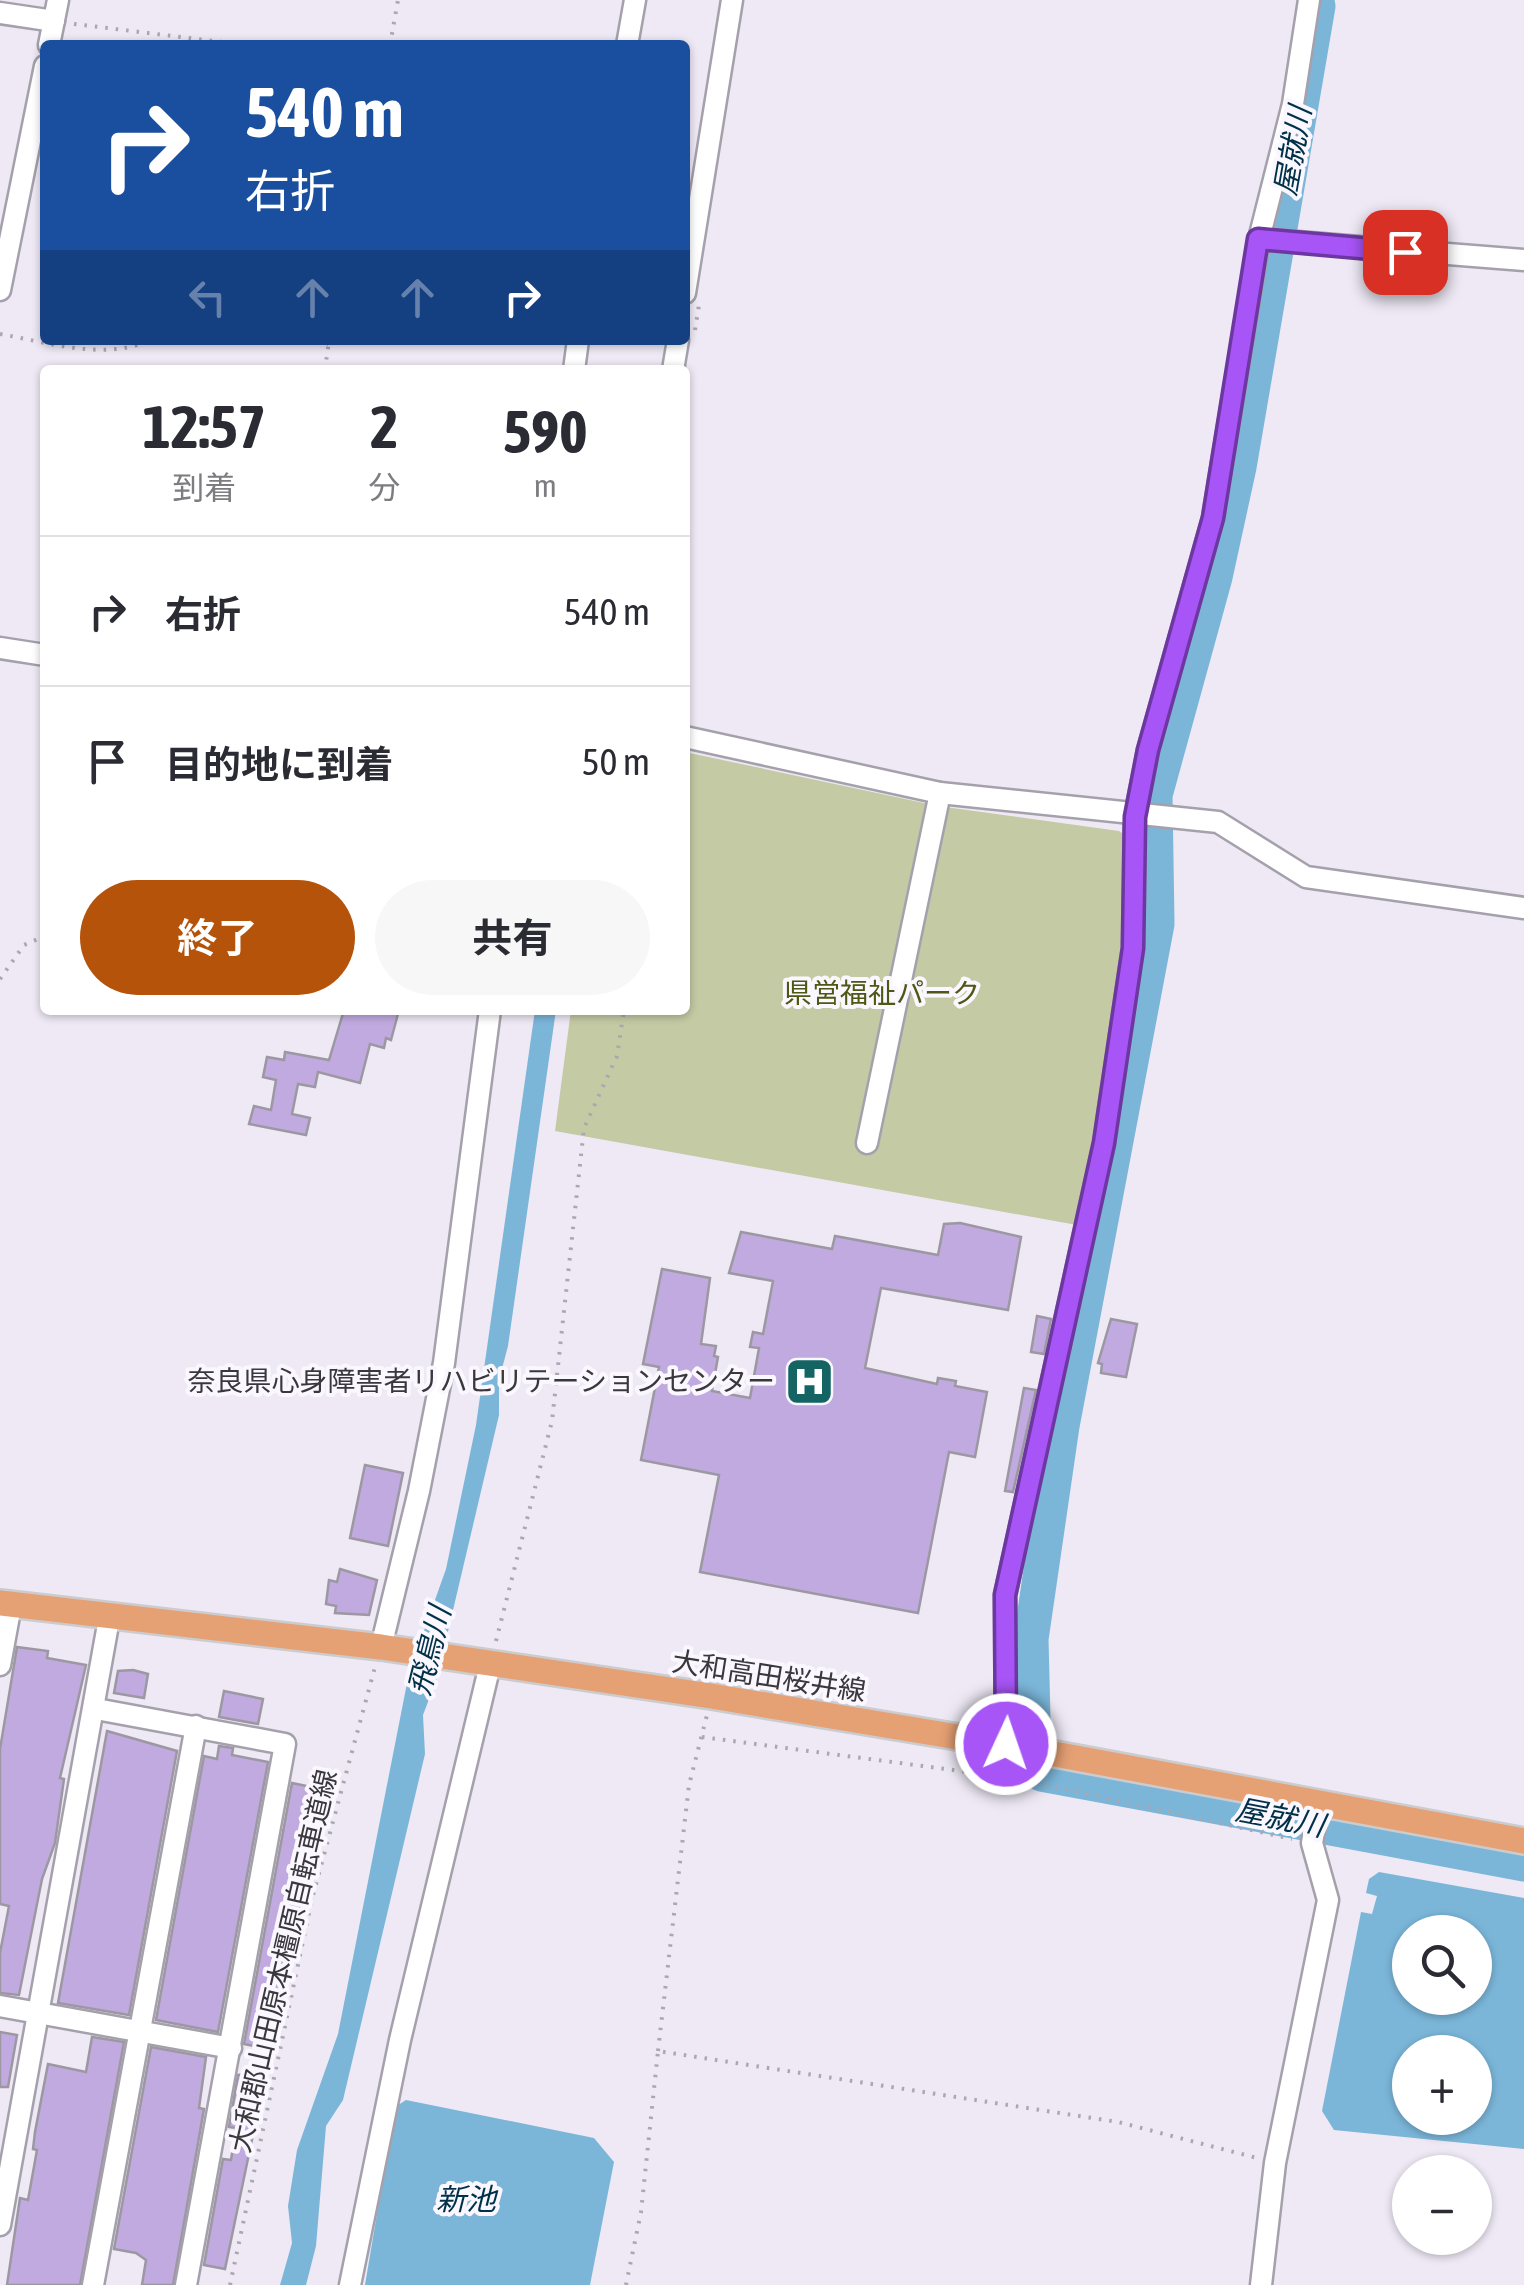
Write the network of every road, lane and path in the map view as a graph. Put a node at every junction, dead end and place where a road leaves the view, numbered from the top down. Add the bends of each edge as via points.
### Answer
1 (398, 0) edge
2 (635, 0) edge
3 (732, 0) edge
4 (1309, 0) edge
5 (56, 11) edge
6 (0, 13) edge
7 (50, 40) edge
8 (219, 40) edge
9 (391, 40) edge
10 (628, 40) edge
11 (40, 91) edge
12 (1267, 240) junction
13 (1524, 260) edge
14 (690, 262) edge
15 (0, 290) edge
16 (0, 334) edge
17 (40, 341) edge
18 (65, 345) edge
19 (140, 345) edge
20 (0, 648) edge
21 (40, 654) edge
22 (690, 739) edge
23 (940, 793) junction
24 (1146, 817) junction
25 (1524, 908) edge
26 (40, 938) edge
27 (0, 979) edge
28 (489, 1015) edge
29 (623, 1015) edge
30 (867, 1143) dead end
31 (5, 1604) edge
32 (108, 1619) junction
33 (385, 1648) junction
34 (484, 1664) junction
35 (0, 1665) edge
36 (96, 1709) junction
37 (705, 1724) dead end
38 (196, 1726) junction
39 (703, 1734) junction
40 (1006, 1744) junction
41 (1315, 1825) junction
42 (1524, 1841) edge
43 (0, 2006) edge
44 (39, 2013) junction
45 (140, 2031) junction
46 (231, 2048) junction
47 (658, 2051) junction
48 (1275, 2163) junction
49 (0, 2225) edge
50 (93, 2285) edge
51 (186, 2285) edge
52 (230, 2285) edge
53 (350, 2285) edge
54 (626, 2285) edge
55 (1261, 2285) edge

1 - 9 path
2 - 10 street
3 - 14 street
4 - 12 street
5 - 6 street
5 - 7 street
5 - 8 path
11 - 15 street
12 - 13 street
12 - 24 street via 1213,518 1148,750
16 - 17 path
18 - 19 path via 107,352
20 - 21 street
22 - 23 street
23 - 24 street
23 - 30 street
24 - 25 street via 1218,822 1306,877
24 - 40 street via 1104,1143 1005,1595
26 - 27 path via 24,945
28 - 33 street via 444,1363
29 - 34 path via 617,1056 584,1128 552,1421
31 - 32 main road, 大和高田桜井線
31 - 35 street
32 - 33 main road, 大和高田桜井線
32 - 36 street
33 - 34 main road, 大和高田桜井線
33 - 52 path, 大和郡山田原本橿原自転車道線 via 312,1900
34 - 40 main road, 大和高田桜井線
34 - 53 street
36 - 38 street
36 - 44 street
37 - 39 path
38 - 45 street
38 - 46 street via 286,1744
39 - 41 path
39 - 47 path via 689,1785
40 - 41 main road, 大和高田桜井線
41 - 42 main road, 大和高田桜井線
41 - 48 street via 1328,1900
43 - 44 street
44 - 45 street
44 - 49 street
45 - 46 street
45 - 50 street
46 - 51 street
47 - 48 path via 1118,2122
47 - 54 path
48 - 55 street

